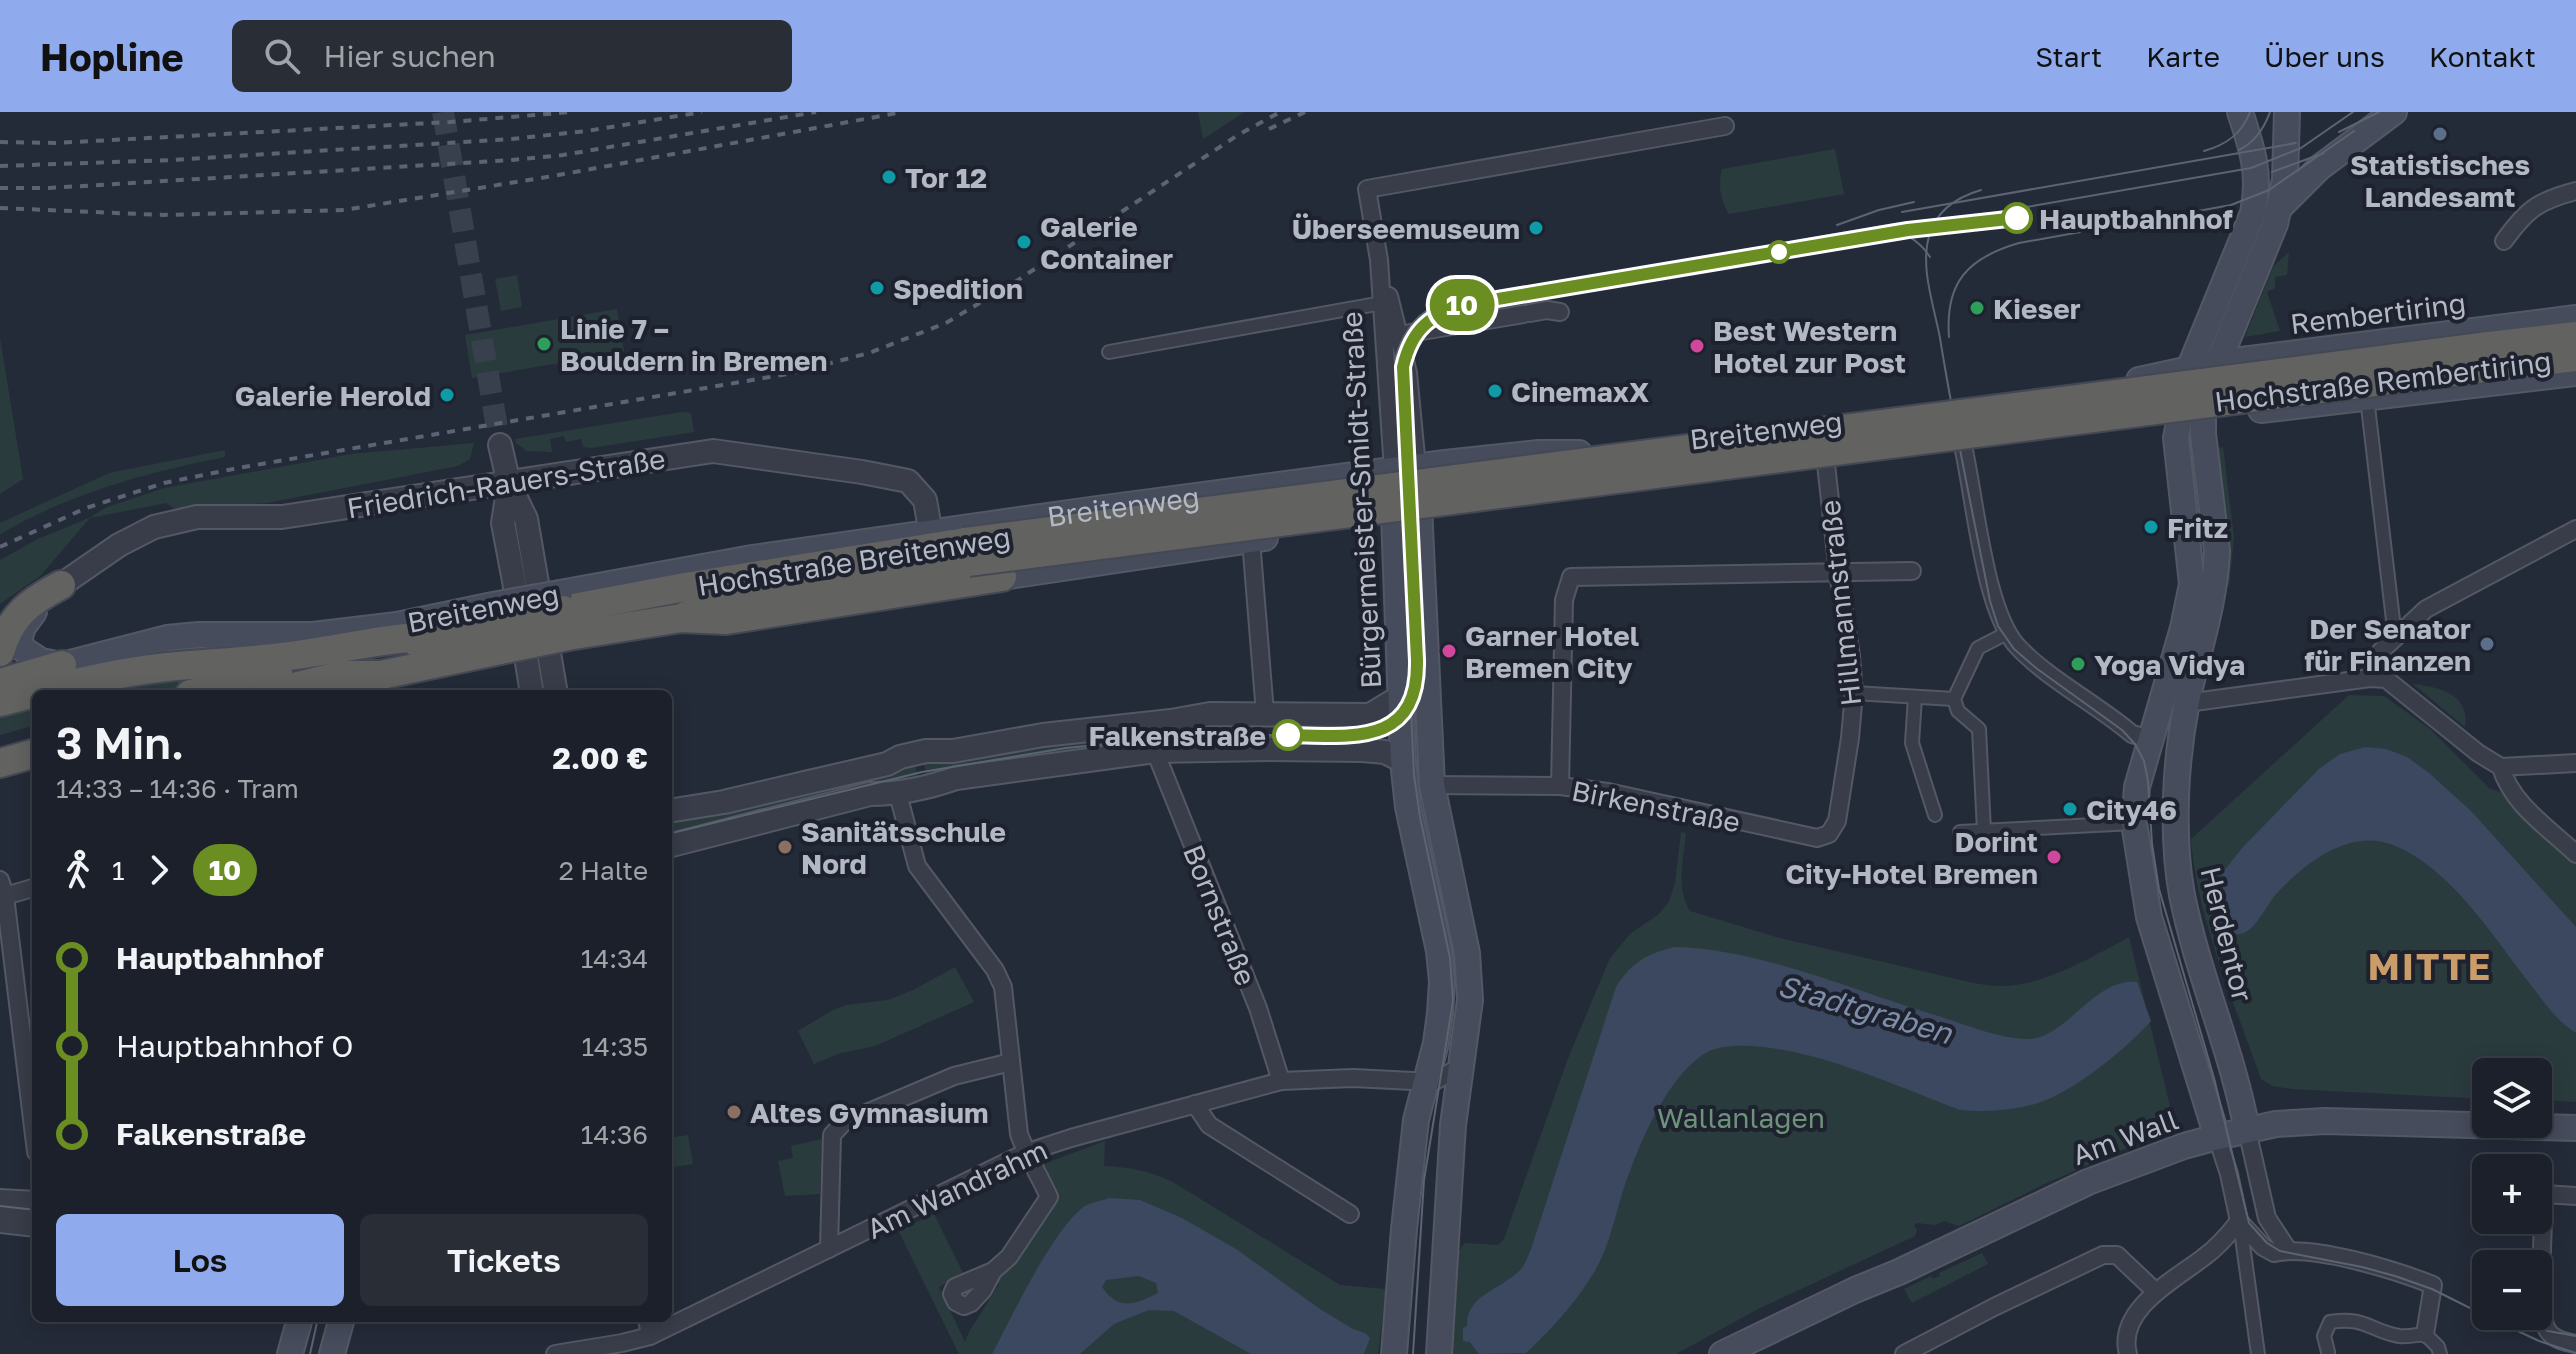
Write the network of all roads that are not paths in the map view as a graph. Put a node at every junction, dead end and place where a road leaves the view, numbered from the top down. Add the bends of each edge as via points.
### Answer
1 (2394, 112) edge
2 (2293, 113) edge
3 (2242, 118) edge
4 (1725, 126) dead end
5 (2576, 191) edge
6 (2280, 207) junction
7 (2504, 241) dead end
8 (1379, 260) junction
9 (1382, 303) junction
10 (1560, 312) dead end
11 (2576, 318) edge
12 (2576, 336) edge
13 (1392, 338) junction
14 (1109, 352) dead end
15 (2576, 357) edge
16 (2482, 358) junction
17 (2218, 363) junction
18 (2576, 373) edge
19 (2191, 398) junction
20 (2367, 398) junction
21 (1837, 421) junction
22 (500, 445) tunnel mouth
23 (1963, 446) junction
24 (1579, 453) junction
25 (1826, 463) junction
26 (1405, 469) junction
27 (509, 484) junction
28 (1587, 495) junction
29 (1420, 516) junction
30 (1393, 520) junction
31 (2576, 529) edge
32 (931, 534) junction
33 (1251, 540) junction
34 (2217, 551) junction
35 (966, 552) junction
36 (2190, 555) junction
37 (1912, 571) dead end
38 (1838, 573) junction
39 (1002, 577) joint
40 (61, 585) junction
41 (563, 613) junction
42 (681, 618) junction
43 (397, 625) junction
44 (496, 626) junction
45 (2007, 633) junction
46 (433, 636) junction
47 (2395, 637) junction
48 (0, 652) edge
49 (321, 652) junction
50 (62, 665) junction
51 (2370, 678) junction
52 (371, 684) edge
53 (208, 690) edge
54 (282, 690) edge
55 (531, 690) edge
56 (555, 690) edge
57 (1854, 693) junction
58 (8, 694) edge
59 (1400, 697) junction
60 (1915, 697) junction
61 (1954, 699) junction
62 (2187, 703) junction
63 (1265, 713) junction
64 (32, 735) edge
65 (2150, 739) junction
66 (0, 743) edge
67 (1155, 751) junction
68 (32, 754) edge
69 (1403, 761) junction
70 (0, 763) edge
71 (2576, 763) edge
72 (2501, 767) junction
73 (1432, 785) junction
74 (1560, 786) junction
75 (898, 794) junction
76 (672, 810) edge
77 (1935, 815) dead end
78 (2134, 823) junction
79 (1984, 831) junction
80 (1960, 832) dead end
81 (1829, 834) joint
82 (672, 845) edge
83 (2576, 854) edge
84 (32, 887) edge
85 (2, 888) edge
86 (1011, 1062) junction
87 (1462, 1066) junction
88 (1281, 1081) junction
89 (1425, 1082) junction
90 (1195, 1104) junction
91 (32, 1121) edge
92 (2576, 1128) edge
93 (2247, 1130) junction
94 (2217, 1137) junction
95 (1025, 1153) junction
96 (2576, 1196) edge
97 (0, 1201) edge
98 (32, 1203) edge
99 (1350, 1214) dead end
100 (0, 1221) edge
101 (2239, 1221) junction
102 (32, 1225) edge
103 (829, 1249) junction
104 (2281, 1251) junction
105 (993, 1271) dead end
106 (2156, 1292) junction
107 (300, 1322) edge
108 (300, 1322) edge
109 (648, 1322) edge
110 (2425, 1334) junction
111 (650, 1336) junction
112 (2576, 1344) edge
113 (1730, 1352) edge
114 (2328, 1352) edge
115 (2124, 1353) edge
116 (290, 1354) edge
117 (303, 1354) edge
118 (555, 1354) edge
119 (1394, 1354) edge
120 (1439, 1354) edge
121 (1904, 1354) edge
122 (2258, 1354) edge
123 (2440, 1354) edge

1 - 6 main road via 2319,168
2 - 3 main road
2 - 6 main road
3 - 19 main road via 2258,191
4 - 8 street, Bürgermeister-Smidt-Straße via 1367,189
5 - 7 street via 2530,209
6 - 17 main road
8 - 9 street, Bürgermeister-Smidt-Straße
8 - 13 street, Bürgermeister-Smidt-Straße
9 - 13 street, Bürgermeister-Smidt-Straße
9 - 14 street
10 - 13 street via 1527,313
11 - 17 main road, Rembertiring
12 - 16 highway, Hochstraße Rembertiring
13 - 26 street, Bürgermeister-Smidt-Straße
13 - 26 street, Bürgermeister-Smidt-Straße via 1412,405
15 - 16 highway, Hochstraße Rembertiring
16 - 19 highway, Hochstraße Rembertiring, bridge
17 - 19 main road, Rembertiring
17 - 19 main road
18 - 20 main road
19 - 20 main road
19 - 21 main road, Breitenweg via 2139,380
19 - 23 main road, Breitenweg via 2144,420
19 - 34 main road, Herdentor via 2204,445
19 - 35 highway, Hochstraße Breitenweg, bridge
19 - 36 main road via 2176,438
20 - 47 street
21 - 24 main road, Breitenweg
21 - 25 street, Hillmannstraße via 1824,443
22 - 27 street
23 - 25 main road, Breitenweg
23 - 45 street via 1996,608
24 - 26 main road, Breitenweg
24 - 28 main road via 1595,464
25 - 28 main road, Breitenweg
25 - 38 street, Hillmannstraße
26 - 29 main road, Bürgermeister-Smidt-Straße
26 - 30 main road, Bürgermeister-Smidt-Straße
26 - 32 main road, Breitenweg
27 - 32 street, Friedrich-Rauers-Straße via 713,451 908,481 925,500
27 - 40 street, Friedrich-Rauers-Straße via 282,517 197,517 154,527
27 - 55 street via 503,523
27 - 56 street via 526,519
28 - 29 main road, Breitenweg
29 - 30 main road, Breitenweg
29 - 73 main road, Bürgermeister-Smidt-Straße
30 - 33 main road, Breitenweg
30 - 59 main road, Bürgermeister-Smidt-Straße
31 - 47 street via 2437,602
32 - 41 main road, Breitenweg via 752,558
33 - 39 main road, Breitenweg
33 - 63 street
34 - 36 main road
34 - 62 main road, Herdentor via 2214,589
35 - 41 highway, Hochstraße Breitenweg via 685,587
35 - 42 highway, Hochstraße Breitenweg via 722,601
36 - 65 main road via 2192,584 2183,628
37 - 38 street
38 - 57 street, Hillmannstraße
38 - 74 street via 1571,577 1564,600
39 - 42 highway via 726,620
40 - 48 highway via 17,615
40 - 50 main road via 23,627 19,640 41,661
41 - 42 highway, Breitenweg
41 - 44 highway, Hochstraße Breitenweg, bridge
43 - 44 main road, Breitenweg
43 - 49 highway
43 - 50 main road, Breitenweg via 313,635 183,636
44 - 46 highway, Hochstraße Breitenweg
44 - 52 highway, Breitenweg
45 - 61 street via 1978,648
45 - 65 street via 2035,662 2132,734
46 - 49 highway
46 - 53 highway, Hochstraße Breitenweg
47 - 51 street via 2380,652
49 - 58 highway via 166,667
50 - 58 highway
51 - 62 street
51 - 72 street via 2386,679
52 - 54 highway, Breitenweg via 342,675
57 - 60 street
57 - 81 street, Hillmannstraße via 1837,821
59 - 63 street via 1370,715
59 - 69 main road, Bürgermeister-Smidt-Straße
60 - 61 street
60 - 77 street via 1912,743
61 - 79 street via 1958,711 1979,729
62 - 93 main road, Herdentor via 2176,797 2179,876
63 - 76 street via 1210,714 926,751
64 - 66 highway
65 - 78 main road
67 - 69 street via 1363,750
67 - 75 street via 956,778
67 - 88 street, Bornstraße via 1258,1008
68 - 70 highway
69 - 89 main road, Bürgermeister-Smidt-Straße via 1442,981 1436,1043
71 - 72 street
72 - 83 street via 2514,796
73 - 74 street, Birkenstraße
73 - 87 main road, Bürgermeister-Smidt-Straße via 1467,953 1470,1000
74 - 81 street, Birkenstraße via 1817,838
75 - 82 street via 870,794
75 - 86 street via 917,866 1003,987
78 - 79 street
78 - 94 main road via 2149,917
79 - 80 street
84 - 85 street
85 - 91 street
86 - 95 street
86 - 103 street via 954,1076 843,1123 832,1135
87 - 89 street
87 - 120 main road, Bürgermeister-Smidt-Straße via 1453,1125
88 - 89 street, Am Wandrahm
88 - 90 street, Am Wandrahm
89 - 119 main road, Bürgermeister-Smidt-Straße via 1414,1135
90 - 95 street, Am Wandrahm
90 - 99 street via 1209,1125
92 - 93 main road, Am Wall via 2325,1121
93 - 94 main road, Am Wall
93 - 104 street via 2267,1218
94 - 101 street
94 - 113 main road, Am Wall via 2085,1183
95 - 103 street, Am Wandrahm
95 - 105 street via 1049,1197 1009,1257
96 - 112 street via 2544,1194 2542,1311 2556,1339
97 - 98 street
100 - 102 street
101 - 104 street via 2263,1247
101 - 106 street via 2215,1248
101 - 122 street
103 - 111 street, Am Wandrahm
104 - 110 street via 2386,1268 2433,1285
106 - 115 street via 2129,1329
106 - 121 street via 2117,1255 2103,1255
107 - 116 main road
108 - 117 street
109 - 111 street
110 - 114 street via 2400,1336 2345,1319 2330,1322 2324,1336
110 - 123 street
111 - 118 street, Am Wandrahm

